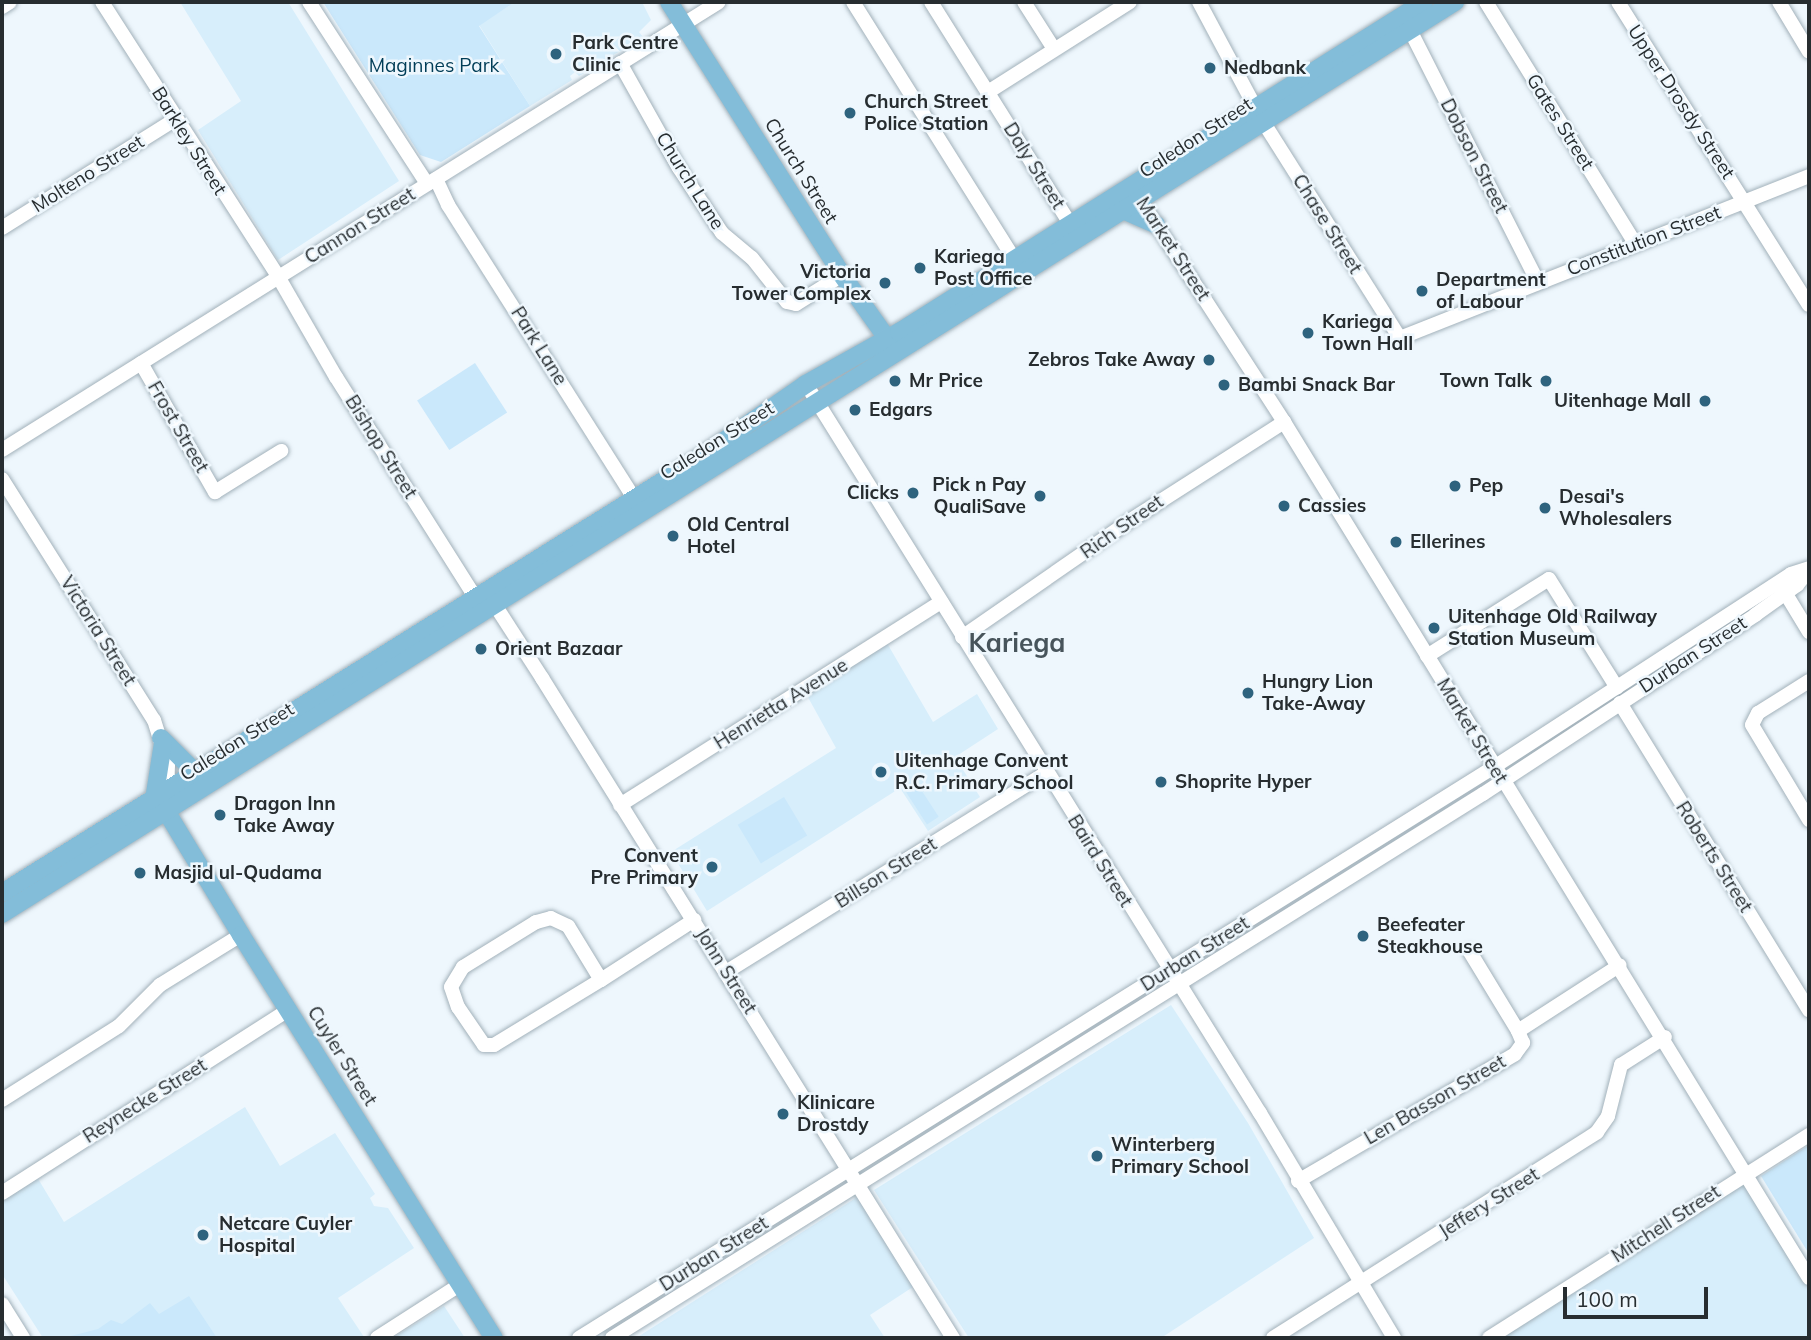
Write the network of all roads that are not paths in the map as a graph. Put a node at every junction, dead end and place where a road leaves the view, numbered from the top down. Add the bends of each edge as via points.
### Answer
1 (10, 2) edge
2 (102, 2) edge
3 (309, 2) edge
4 (669, 2) edge
5 (719, 2) edge
6 (853, 2) edge
7 (931, 2) edge
8 (1024, 2) edge
9 (1130, 2) edge
10 (1424, 2) edge
11 (1455, 2) edge
12 (1486, 2) edge
13 (1618, 2) edge
14 (1779, 2) edge
15 (1197, 4) edge
16 (2, 7) edge
17 (686, 23) junction
18 (1410, 30) junction
19 (1054, 49) junction
20 (1809, 52) edge
21 (620, 63) junction
22 (988, 92) junction
23 (1259, 114) junction
24 (174, 120) junction
25 (1809, 176) edge
26 (432, 181) junction
27 (1136, 192) junction
28 (1745, 202) junction
29 (1123, 210) junction
30 (1070, 223) junction
31 (1156, 225) junction
32 (2, 228) edge
33 (1634, 243) junction
34 (1014, 259) junction
35 (842, 275) junction
36 (279, 278) junction
37 (1538, 282) junction
38 (1809, 305) edge
39 (1400, 338) joint
40 (883, 339) junction
41 (908, 345) junction
42 (141, 363) junction
43 (878, 364) junction
44 (806, 384) junction
45 (818, 402) junction
46 (1284, 422) junction
47 (2, 450) edge
48 (281, 451) dead end
49 (2, 480) edge
50 (639, 505) junction
51 (1809, 569) edge
52 (1781, 588) junction
53 (475, 597) junction
54 (941, 602) junction
55 (495, 605) junction
56 (1809, 632) edge
57 (962, 637) junction
58 (1427, 656) junction
59 (1809, 681) edge
60 (1617, 688) junction
61 (1620, 703) junction
62 (162, 740) junction
63 (1494, 767) junction
64 (197, 774) junction
65 (1046, 774) junction
66 (1502, 781) junction
67 (163, 801) junction
68 (620, 805) junction
69 (1809, 820) edge
70 (2, 893) edge
71 (2, 914) edge
72 (694, 920) junction
73 (241, 935) junction
74 (1470, 952) dead end
75 (1620, 965) junction
76 (1167, 970) junction
77 (726, 972) junction
78 (601, 980) junction
79 (1177, 985) junction
80 (288, 1010) junction
81 (1809, 1010) edge
82 (1518, 1031) junction
83 (1665, 1037) junction
84 (2, 1100) edge
85 (1809, 1135) edge
86 (850, 1168) junction
87 (1745, 1174) junction
88 (1298, 1181) junction
89 (858, 1185) junction
90 (2, 1193) edge
91 (1809, 1278) edge
92 (1361, 1282) junction
93 (461, 1284) junction
94 (2, 1304) edge
95 (23, 1338) edge
96 (377, 1338) edge
97 (494, 1338) edge
98 (579, 1338) edge
99 (612, 1338) edge
100 (953, 1338) edge
101 (1273, 1338) edge
102 (1394, 1338) edge
103 (1489, 1338) edge

1 - 16 street
2 - 24 street, Barkley Street
3 - 26 street, Park Lane
4 - 17 main road, Church Street
5 - 17 street, Cannon Street
6 - 34 street
7 - 22 street, Daly Street
8 - 19 street
9 - 19 street
10 - 23 main road, Caledon Street
11 - 18 main road, Caledon Street
12 - 33 street, Gates Street
13 - 28 street, Upper Drosdy Street
14 - 20 street
15 - 23 street, Chase Street
17 - 21 street, Cannon Street
17 - 35 main road, Church Street
18 - 23 main road, Caledon Street
18 - 37 street, Dobson Street
19 - 22 street
21 - 26 street, Cannon Street
21 - 35 street, Church Lane via 678,168 722,233 752,258 787,302 794,305
22 - 30 street, Daly Street
23 - 27 main road, Caledon Street
23 - 39 street, Chase Street
24 - 32 street, Molteno Street
24 - 36 street, Barkley Street
25 - 28 street, Constitution Street
26 - 36 street, Cannon Street
26 - 50 street, Park Lane
27 - 29 main road, Caledon Street
27 - 30 main road, Caledon Street
27 - 31 street, Market Street
28 - 33 street, Constitution Street
28 - 38 street, Upper Drosdy Street
29 - 31 main road
29 - 41 main road, Caledon Street
30 - 34 main road, Caledon Street
31 - 46 street, Market Street
33 - 37 street, Constitution Street
34 - 40 main road, Caledon Street
35 - 40 main road, Church Street
36 - 42 street, Cannon Street
36 - 53 street, Bishop Street
37 - 39 street, Constitution Street
40 - 41 main road
40 - 43 main road
40 - 44 main road, Caledon Street
41 - 43 main road, Caledon Street
42 - 47 street, Cannon Street
42 - 48 street, Frost Street via 215,492
43 - 45 main road, Caledon Street
44 - 45 street, Baird Street
44 - 50 main road, Caledon Street
45 - 50 main road, Caledon Street
45 - 54 street, Baird Street
46 - 57 street, Rich Street
46 - 58 street, Market Street
49 - 62 street, Victoria Street
50 - 53 main road, Caledon Street
50 - 55 main road, Caledon Street
51 - 52 street, Durban Street
52 - 56 street
52 - 60 street, Durban Street
52 - 61 street, Durban Street
53 - 55 street
53 - 64 main road, Caledon Street
54 - 57 street, Baird Street
54 - 68 street, Henrietta Avenue
55 - 67 main road, Caledon Street
55 - 68 street, John Street
57 - 65 street, Baird Street
58 - 60 street via 1549,579
58 - 63 street, Market Street
59 - 69 street via 1758,713 1752,723
60 - 63 street, Durban Street
61 - 66 street, Durban Street
61 - 81 street, Roberts Street
62 - 64 main road
62 - 67 main road
63 - 66 street, Market Street
63 - 76 street, Durban Street
64 - 67 main road, Caledon Street
65 - 76 street, Baird Street
65 - 77 street, Billson Street
66 - 75 street, Market Street
66 - 79 street, Durban Street
67 - 70 main road, Caledon Street
67 - 71 main road, Caledon Street
67 - 73 main road, Cuyler Street
68 - 72 street, John Street
72 - 77 street, John Street
72 - 78 street
73 - 80 main road, Cuyler Street
73 - 84 street via 160,985 119,1026
74 - 82 street
75 - 82 street, Len Basson Street
75 - 83 street, Market Street
76 - 79 street, Baird Street
76 - 86 street, Durban Street
77 - 86 street, John Street
78 - 78 street via 568,926 551,918 536,922 463,967 451,990 477,1035 490,1046
79 - 88 street, Baird Street
79 - 89 street, Durban Street
80 - 90 street, Reynecke Street
80 - 93 main road, Cuyler Street
82 - 88 street, Len Basson Street via 1524,1043 1520,1051
83 - 87 street, Market Street
83 - 92 street, Jeffery Street via 1621,1065 1608,1116 1597,1132
85 - 87 street, Mitchell Street
86 - 89 street, John Street
86 - 98 street, Durban Street
87 - 91 street, Market Street
87 - 103 street, Mitchell Street
88 - 92 street, Baird Street
89 - 99 street, Durban Street
89 - 100 street, John Street
92 - 101 street, Jeffery Street
92 - 102 street, Baird Street
93 - 96 street
93 - 97 main road, Cuyler Street
94 - 95 street

